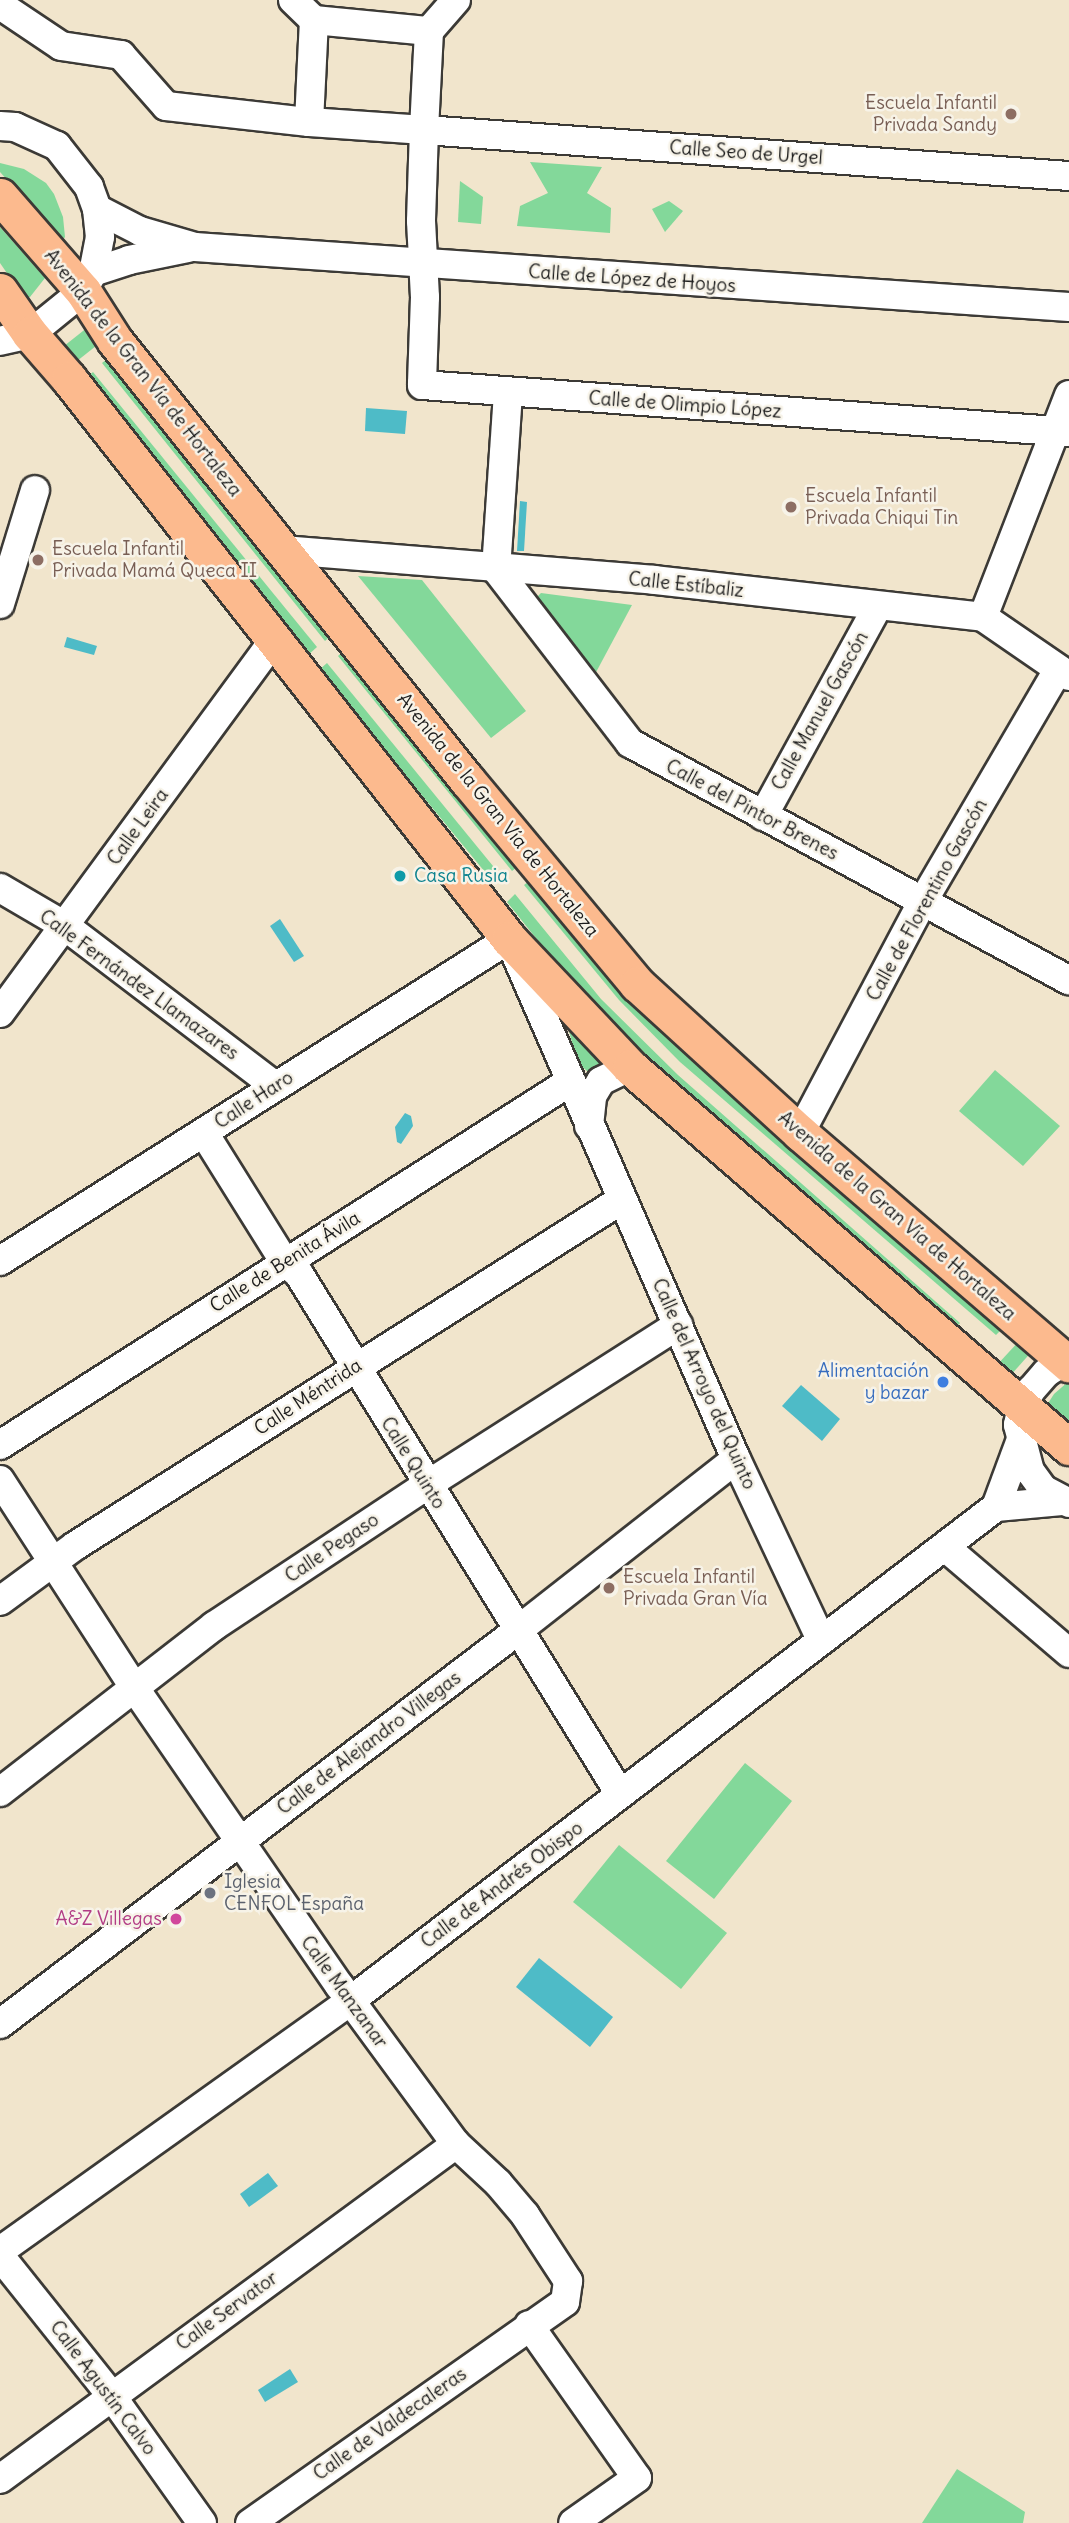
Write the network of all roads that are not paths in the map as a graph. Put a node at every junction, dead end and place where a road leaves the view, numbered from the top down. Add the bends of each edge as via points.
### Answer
1 (293, 0) edge
2 (456, 0) edge
3 (0, 5) edge
4 (314, 20) junction
5 (429, 31) junction
6 (309, 122) junction
7 (0, 126) edge
8 (424, 130) junction
9 (1069, 176) edge
10 (0, 197) edge
11 (97, 209) junction
12 (195, 247) junction
13 (425, 265) junction
14 (88, 282) junction
15 (0, 292) edge
16 (1069, 307) edge
17 (15, 337) edge
18 (508, 393) junction
19 (1069, 395) edge
20 (1062, 432) edge
21 (35, 490) dead end
22 (284, 550) junction
23 (496, 569) junction
24 (0, 604) edge
25 (878, 606) junction
26 (983, 617) junction
27 (275, 640) junction
28 (1064, 673) edge
29 (763, 816) junction
30 (0, 888) edge
31 (923, 901) junction
32 (65, 926) junction
33 (509, 939) junction
34 (1069, 979) edge
35 (0, 1013) edge
36 (630, 1067) junction
37 (571, 1082) junction
38 (275, 1086) junction
39 (589, 1126) junction
40 (204, 1133) junction
41 (800, 1133) junction
42 (621, 1200) junction
43 (0, 1261) edge
44 (284, 1261) junction
45 (678, 1325) junction
46 (1067, 1361) edge
47 (354, 1366) junction
48 (1022, 1406) junction
49 (1020, 1442) junction
50 (0, 1445) edge
51 (1069, 1447) edge
52 (736, 1459) junction
53 (0, 1479) edge
54 (427, 1485) junction
55 (1065, 1502) edge
56 (996, 1507) junction
57 (945, 1547) junction
58 (52, 1562) junction
59 (0, 1601) edge
60 (517, 1631) junction
61 (821, 1640) junction
62 (1069, 1653) edge
63 (134, 1687) junction
64 (0, 1793) edge
65 (620, 1794) junction
66 (238, 1842) junction
67 (350, 2001) junction
68 (0, 2024) edge
69 (456, 2144) junction
70 (0, 2254) edge
71 (529, 2325) junction
72 (111, 2395) junction
73 (0, 2479) edge
74 (202, 2523) edge
75 (250, 2523) edge
76 (573, 2523) edge

1 - 4 street
2 - 5 street
3 - 6 street via 61,46 121,54 166,106
4 - 5 street
4 - 6 street
5 - 8 street
6 - 8 street, Calle Seo de Urgel
7 - 11 street via 15,127 57,146 89,187
8 - 9 street, Calle Seo de Urgel
8 - 13 street via 421,221
10 - 14 main road, Avenida de la Gran Vía de Hortaleza
11 - 12 street, Calle de López de Hoyos via 140,231
11 - 14 street via 100,237
12 - 13 street, Calle de López de Hoyos
12 - 14 street, Calle de López de Hoyos via 129,260
13 - 16 street, Calle de López de Hoyos
13 - 18 street, Calle de Olimpio López via 422,386
14 - 17 street
14 - 22 main road, Avenida de la Gran Vía de Hortaleza via 116,341
15 - 17 main road
17 - 27 main road via 69,379
18 - 20 street, Calle de Olimpio López
18 - 23 street
19 - 20 street
20 - 26 street
21 - 24 street
22 - 23 street, Calle Estíbaliz
22 - 41 main road, Avenida de la Gran Vía de Hortaleza via 637,984
23 - 25 street, Calle Estíbaliz via 653,580
23 - 29 street, Calle del Pintor Brenes via 630,743
25 - 26 street, Calle Estíbaliz
25 - 29 street, Calle Manuel Gascón
26 - 28 street, Calle Estíbaliz
27 - 32 street, Calle Leira
27 - 33 main road
28 - 31 street, Calle de Florentino Gascón
29 - 31 street, Calle del Pintor Brenes
30 - 32 street, Calle Fernández Llamazares
31 - 34 street, Calle del Pintor Brenes
31 - 41 street, Calle de Florentino Gascón
32 - 35 street, Calle Leira
32 - 38 street, Calle Fernández Llamazares
33 - 36 main road
33 - 37 street, Calle del Arroyo del Quinto
33 - 38 street, Calle Haro
36 - 39 street via 601,1081 592,1096
36 - 48 main road
37 - 39 street, Calle del Arroyo del Quinto
37 - 44 street, Calle de Benita Ávila
38 - 40 street, Calle Haro
39 - 42 street, Calle del Arroyo del Quinto
40 - 43 street, Calle Haro
40 - 44 street, Calle Quinto
41 - 46 main road, Avenida de la Gran Vía de Hortaleza
42 - 45 street, Calle del Arroyo del Quinto
42 - 47 street, Calle Méntrida
44 - 47 street, Calle Quinto via 299,1274
44 - 50 street, Calle de Benita Ávila
45 - 52 street, Calle del Arroyo del Quinto
45 - 54 street, Calle Pegaso
46 - 48 street via 1031,1390
47 - 54 street, Calle Quinto
47 - 58 street, Calle Méntrida
48 - 49 street
48 - 51 main road
49 - 55 street via 1030,1471 1043,1489
49 - 56 street
52 - 60 street, Calle de Alejandro Villegas
52 - 61 street, Calle del Arroyo del Quinto
53 - 58 street, Calle Manzanar
54 - 60 street, Calle Quinto
54 - 63 street, Calle Pegaso via 214,1626
55 - 56 street
56 - 57 street, Calle de Andrés Obispo
57 - 61 street, Calle de Andrés Obispo
57 - 62 street
58 - 59 street, Calle Méntrida
58 - 63 street, Calle Manzanar
60 - 65 street, Calle Quinto
60 - 66 street, Calle de Alejandro Villegas
61 - 65 street, Calle de Andrés Obispo
63 - 64 street, Calle Pegaso
63 - 66 street, Calle Manzanar
65 - 67 street, Calle de Andrés Obispo
66 - 67 street, Calle Manzanar
66 - 68 street, Calle de Alejandro Villegas
67 - 69 street, Calle Manzanar
67 - 70 street, Calle de Andrés Obispo
69 - 71 street, Calle Manzanar via 498,2183 568,2281 565,2302
69 - 72 street, Calle Servator
70 - 72 street, Calle Agustín Calvo
71 - 75 street, Calle de Valdecaleras
71 - 76 street via 636,2478
72 - 73 street, Calle Servator
72 - 74 street, Calle Agustín Calvo

